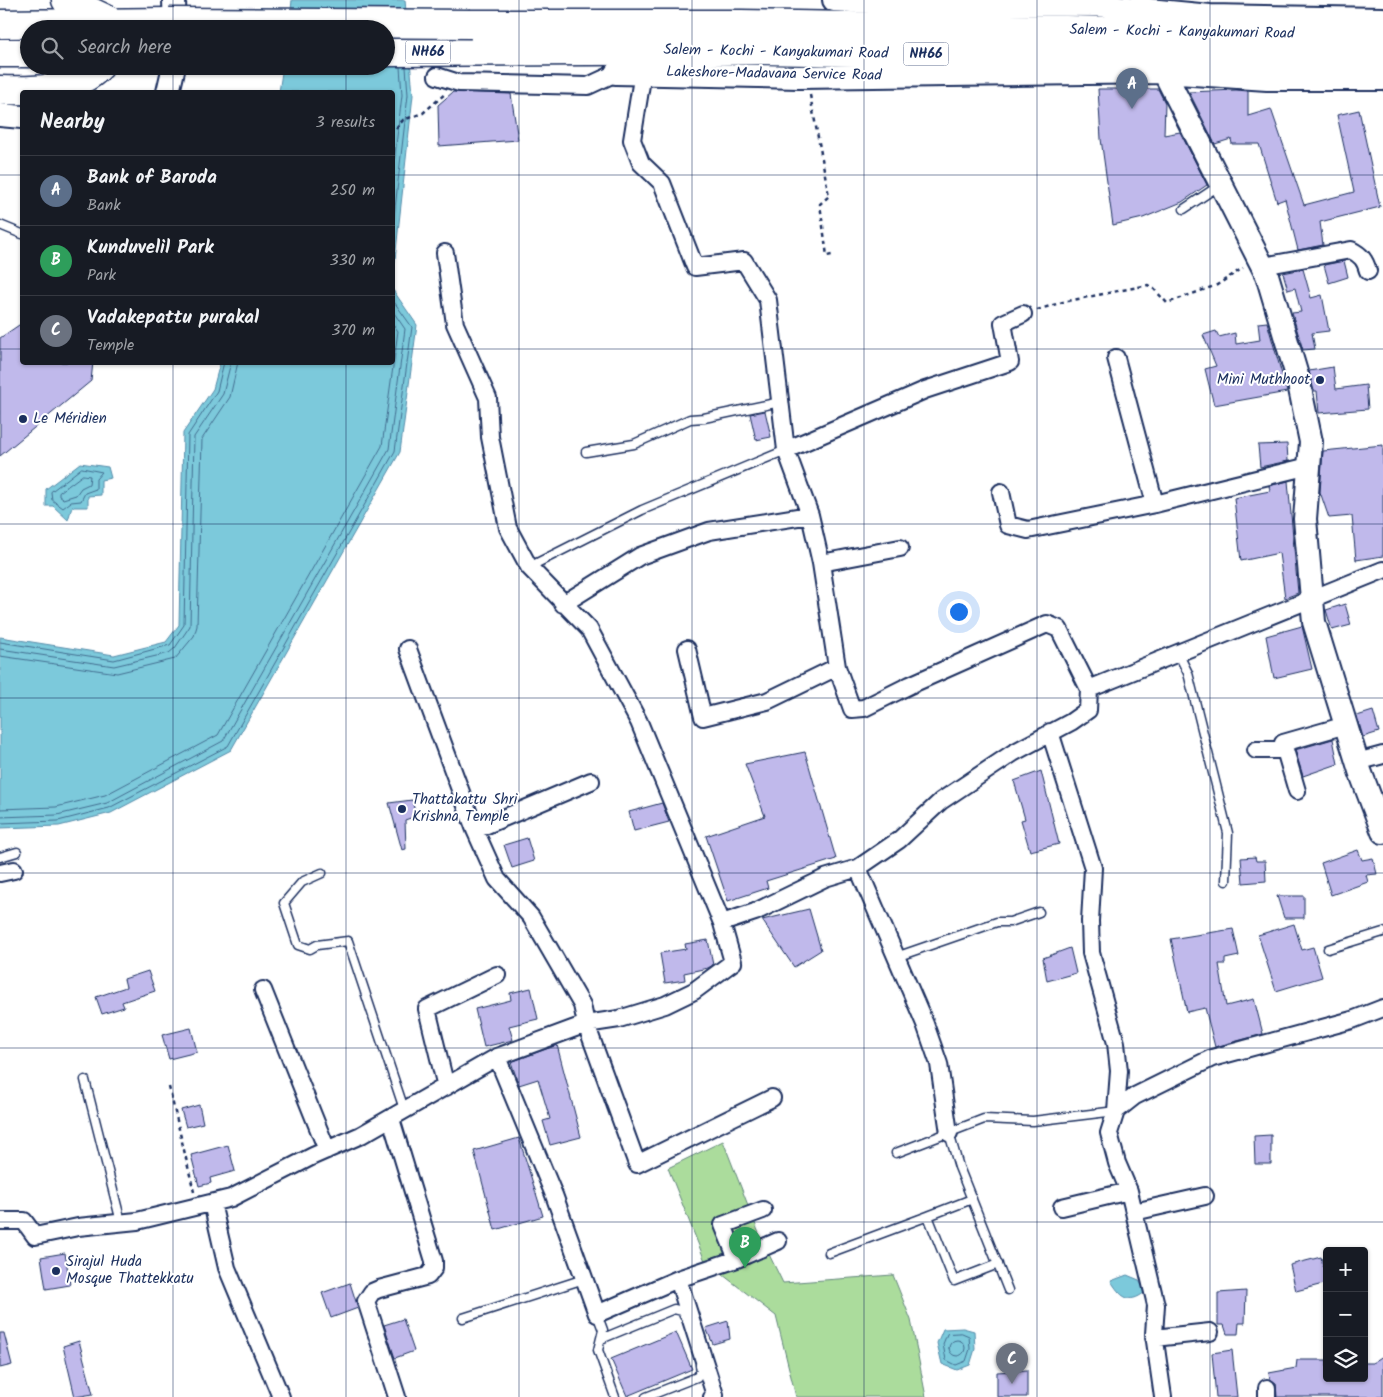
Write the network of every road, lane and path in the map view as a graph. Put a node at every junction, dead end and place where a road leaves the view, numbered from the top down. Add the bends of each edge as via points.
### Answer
1 (66, 0) edge
2 (834, 0) edge
3 (1159, 14) edge
4 (173, 17) edge
5 (1383, 19) edge
6 (107, 20) edge
7 (143, 20) edge
8 (301, 20) edge
9 (395, 22) edge
10 (0, 24) edge
11 (20, 24) edge
12 (1383, 38) edge
13 (395, 52) edge
14 (0, 53) edge
15 (20, 53) edge
16 (1383, 61) edge
17 (643, 72) junction
18 (1164, 72) junction
19 (616, 73) joint
20 (87, 75) edge
21 (172, 75) edge
22 (437, 76) dead end
23 (806, 76) junction
24 (1383, 79) edge
25 (459, 83) junction
26 (0, 90) edge
27 (20, 90) edge
28 (31, 90) edge
29 (168, 90) edge
30 (0, 115) edge
31 (20, 117) edge
32 (396, 129) dead end
33 (1222, 184) junction
34 (1184, 210) dead end
35 (0, 225) edge
36 (20, 233) edge
37 (445, 253) dead end
38 (832, 255) dead end
39 (1260, 262) junction
40 (1368, 271) dead end
41 (1023, 314) joint
42 (1116, 358) dead end
43 (780, 402) junction
44 (786, 450) junction
45 (586, 452) dead end
46 (1309, 466) junction
47 (1001, 492) dead end
48 (1155, 504) junction
49 (810, 515) junction
50 (900, 548) dead end
51 (821, 563) junction
52 (529, 567) junction
53 (1383, 570) edge
54 (1312, 599) junction
55 (563, 604) junction
56 (408, 649) dead end
57 (687, 649) dead end
58 (1178, 653) junction
59 (836, 667) junction
60 (1090, 689) junction
61 (1346, 725) junction
62 (1050, 732) junction
63 (1256, 750) dead end
64 (1284, 750) junction
65 (1383, 755) edge
66 (1357, 762) junction
67 (591, 781) dead end
68 (1297, 791) dead end
69 (475, 830) junction
70 (1383, 832) edge
71 (17, 852) dead end
72 (0, 857) edge
73 (858, 868) junction
74 (322, 873) dead end
75 (1226, 881) dead end
76 (1039, 912) dead end
77 (722, 923) junction
78 (1383, 932) edge
79 (1328, 949) dead end
80 (896, 957) junction
81 (498, 975) dead end
82 (263, 990) dead end
83 (1383, 1008) edge
84 (586, 1024) junction
85 (497, 1057) junction
86 (85, 1080) dead end
87 (169, 1087) dead end
88 (446, 1087) junction
89 (772, 1098) dead end
90 (1116, 1111) junction
91 (398, 1115) junction
92 (949, 1134) junction
93 (327, 1150) junction
94 (896, 1153) dead end
95 (1129, 1192) junction
96 (1205, 1196) dead end
97 (972, 1199) junction
98 (205, 1204) junction
99 (1062, 1207) dead end
100 (762, 1210) dead end
101 (1134, 1212) junction
102 (928, 1216) junction
103 (0, 1222) edge
104 (121, 1222) junction
105 (778, 1241) dead end
106 (829, 1253) dead end
107 (737, 1259) junction
108 (998, 1264) junction
109 (584, 1279) junction
110 (678, 1279) junction
111 (1008, 1290) dead end
112 (597, 1314) junction
113 (463, 1318) dead end
114 (1210, 1332) dead end
115 (1154, 1338) junction
116 (601, 1339) junction
117 (281, 1397) edge
118 (397, 1397) edge
119 (615, 1397) edge
120 (646, 1397) edge
121 (712, 1397) edge
122 (1163, 1397) edge

1 - 6 highway
2 - 3 street via 905,4 1097,5
3 - 5 street
3 - 9 highway, Salem - Kochi - Kanyakumari Road / NH66, bridge via 741,24
3 - 12 highway, Salem - Kochi - Kanyakumari Road / NH66
4 - 7 highway, NH66
4 - 8 highway, Salem - Kochi - Kanyakumari Road / NH66, bridge
10 - 11 highway, NH66
13 - 16 highway, Salem - Kochi - Kanyakumari Road / NH66 via 762,50 1288,62
14 - 15 highway
17 - 19 street, Lakeshore-Madavana Service Road
17 - 23 street, Lakeshore-Madavana Service Road
17 - 43 street via 632,140 641,163 662,183 695,267 744,261 768,300
18 - 23 street, Lakeshore-Madavana Service Road
18 - 24 street, Lakeshore-Madavana Service Road via 1267,79
18 - 33 street
19 - 25 street via 588,86
20 - 28 highway via 65,84
21 - 29 street
22 - 25 street
23 - 38 path via 829,196 820,204 827,256
25 - 32 path via 423,113 403,120
26 - 27 highway
30 - 31 street
33 - 34 lane
33 - 39 street
35 - 36 lane
37 - 52 street via 455,324 488,398 490,437 508,528
39 - 40 street via 1350,250 1360,254
39 - 41 path via 1218,285 1167,303 1148,286 1063,302
39 - 46 street via 1298,379 1310,442
41 - 44 street via 1002,323 1010,362 926,390
42 - 48 street
43 - 44 street
43 - 45 lane via 690,419 634,444
44 - 49 street
44 - 52 lane via 642,510
46 - 48 street
46 - 54 street via 1305,520
47 - 48 street via 1008,525 1028,530
49 - 51 street
49 - 55 street via 708,532 640,556
50 - 51 street
51 - 59 street
52 - 55 street
53 - 54 street
54 - 58 street
54 - 61 street via 1314,622
55 - 77 street via 589,629 639,722
56 - 69 street
57 - 59 street via 703,716 767,701
58 - 60 street
58 - 75 lane via 1188,673 1228,833
59 - 60 street via 852,709 864,708 1047,624 1060,629
60 - 62 street via 1088,710
61 - 64 street via 1283,743
61 - 66 street
62 - 73 street via 942,801 899,840
62 - 90 street via 1093,868 1091,953 1116,1043 1119,1071
63 - 64 street
64 - 68 street
65 - 66 street
66 - 70 street
67 - 69 street
69 - 84 street via 497,879 531,917 582,1005
71 - 72 lane
73 - 77 street via 825,878 755,912
73 - 80 street
74 - 91 lane via 302,882 284,903 298,945 310,949 348,941
76 - 80 lane via 1010,922 997,922
77 - 84 street via 733,962 694,991 665,1005 619,1019
78 - 79 lane
80 - 92 street via 939,1064
81 - 88 street via 428,1009
82 - 93 street
83 - 90 street via 1212,1058 1135,1096
84 - 85 street
84 - 89 street via 637,1164
85 - 88 street
85 - 109 street via 554,1195
86 - 104 lane
87 - 98 path
88 - 91 street
90 - 92 lane via 1033,1122 984,1120
90 - 95 street via 1109,1132
91 - 93 street
91 - 118 street via 434,1268 428,1276 372,1292 366,1302
92 - 94 lane
92 - 97 lane
93 - 98 street via 232,1198
95 - 99 street
95 - 101 street
96 - 101 street
97 - 102 lane
97 - 108 lane
98 - 104 street
98 - 117 street via 227,1268
100 - 107 street via 723,1225
101 - 115 street via 1156,1305
102 - 106 lane
102 - 108 lane via 954,1281
103 - 104 street via 24,1221 35,1236
105 - 107 street
107 - 110 street
108 - 111 lane
109 - 112 street
109 - 113 lane
110 - 112 street
110 - 121 street via 714,1392
112 - 116 lane via 603,1330
114 - 115 street
115 - 122 street
116 - 119 lane via 598,1350
116 - 120 lane via 674,1309 682,1311 702,1371 698,1377

